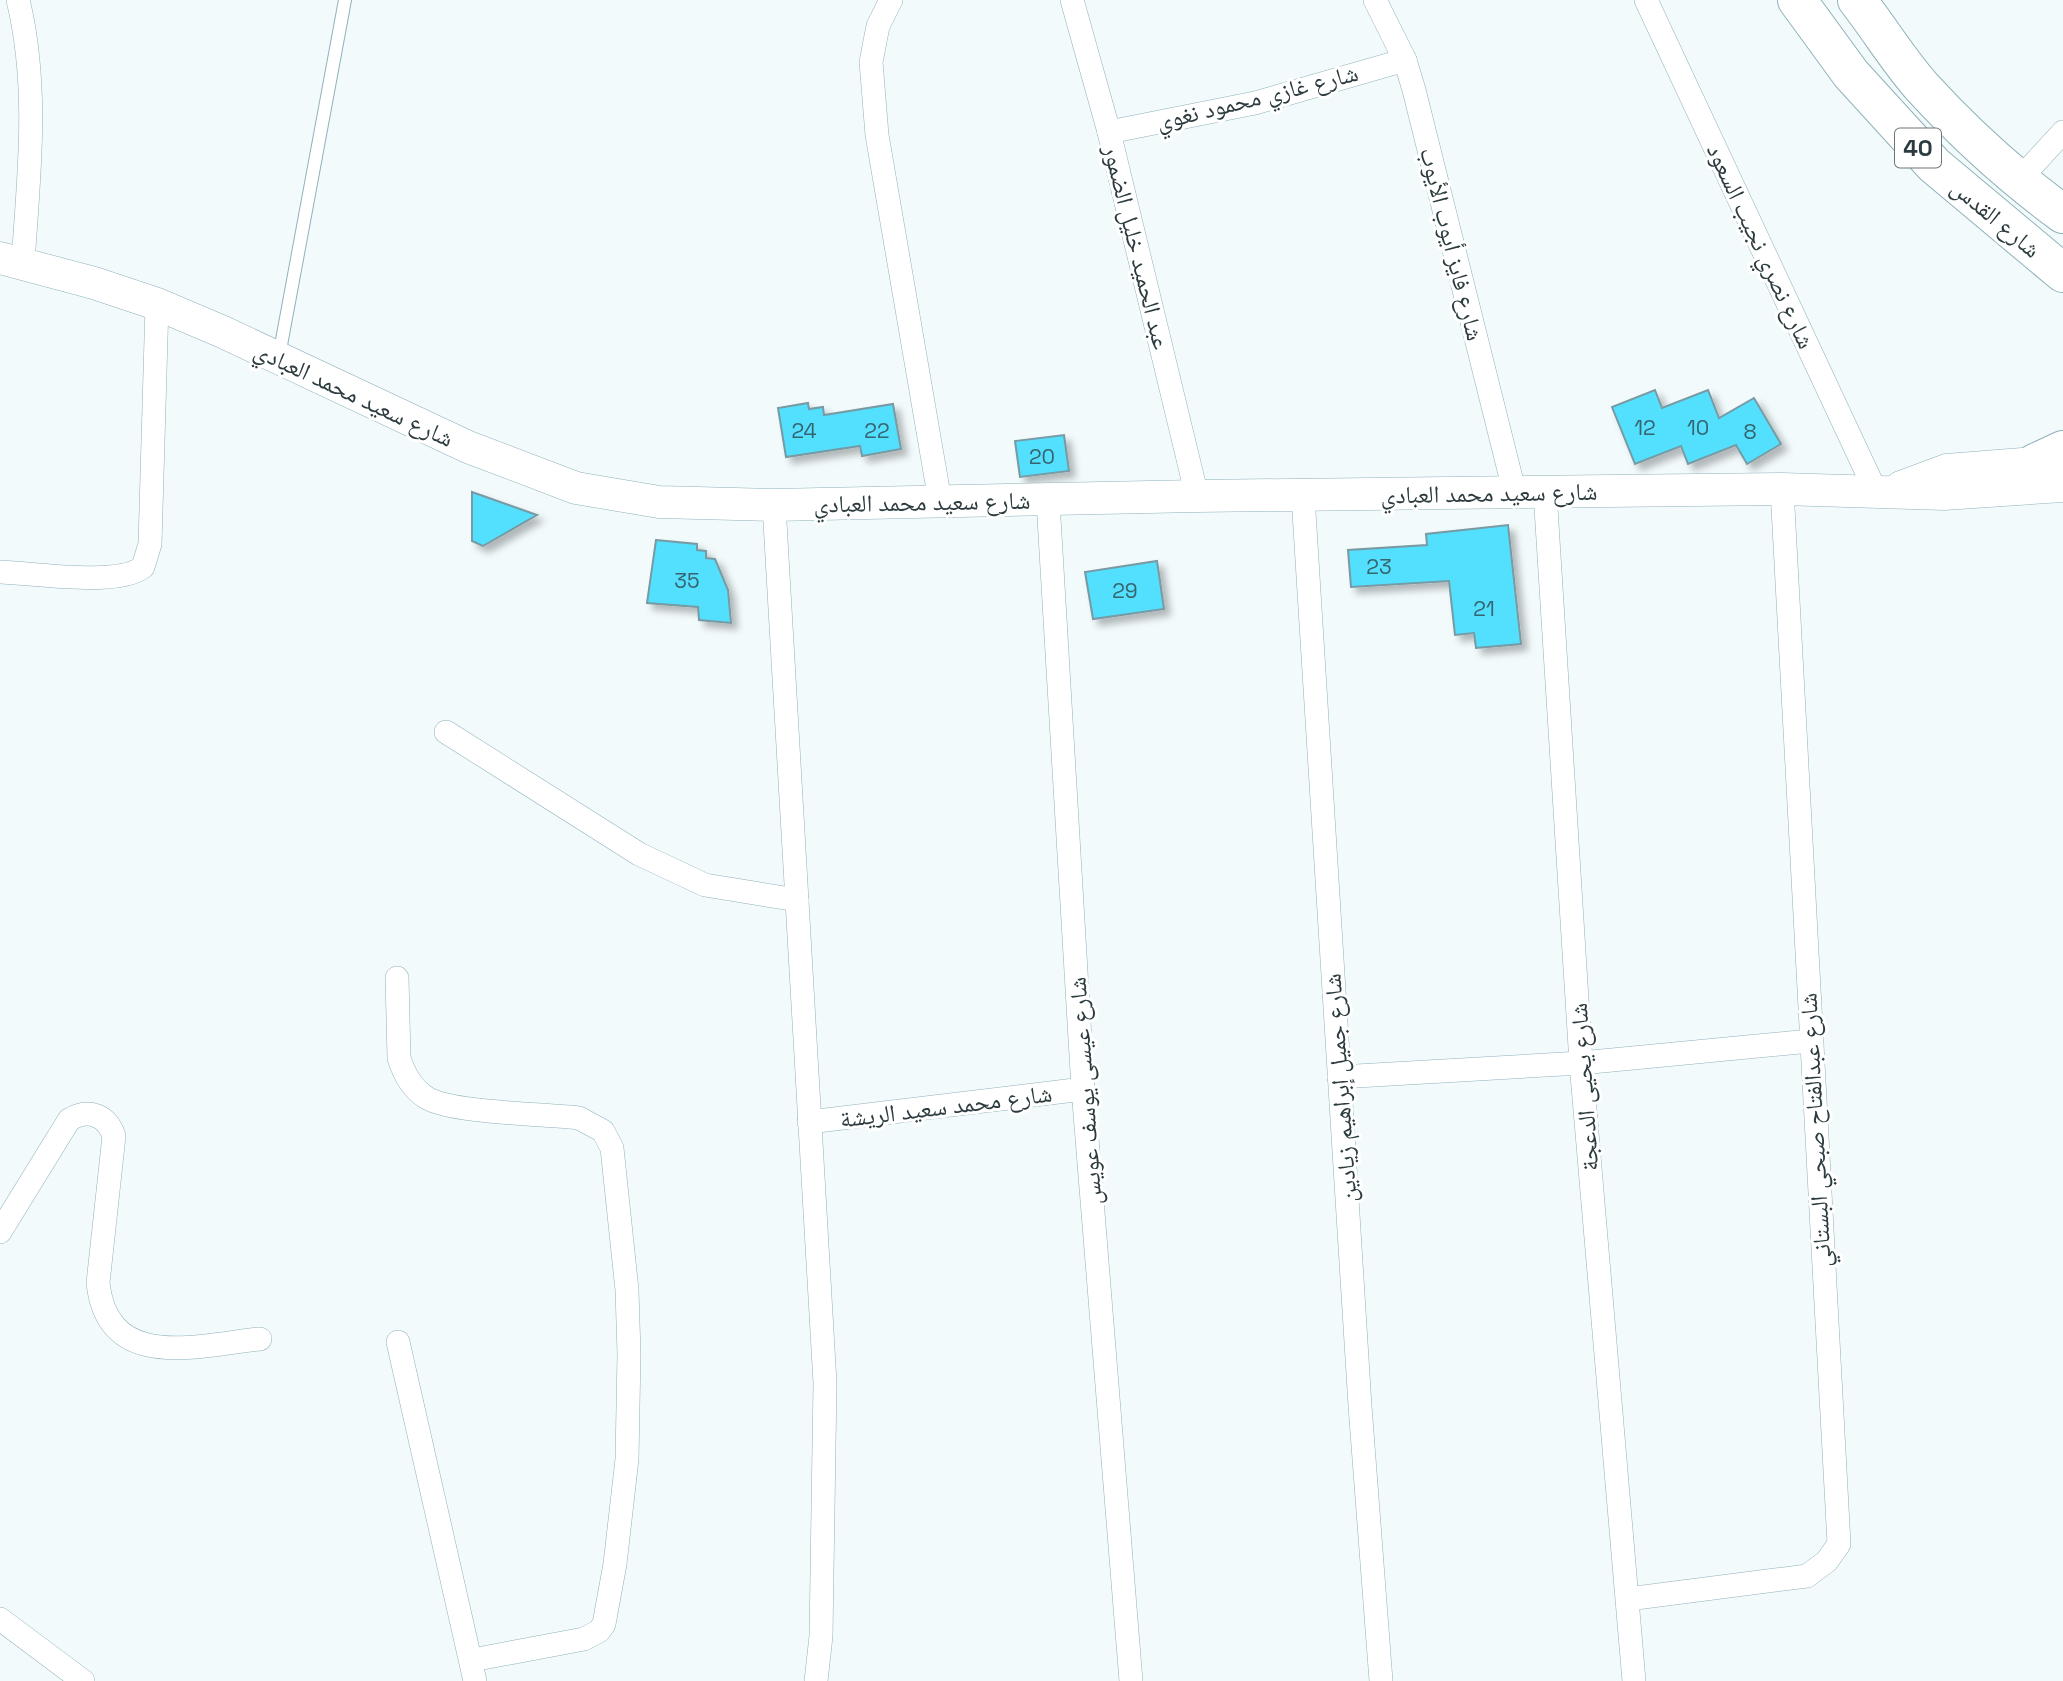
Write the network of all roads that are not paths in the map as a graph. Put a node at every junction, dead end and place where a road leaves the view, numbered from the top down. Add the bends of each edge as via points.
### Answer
1 (18, 0) edge
2 (345, 0) edge
3 (891, 0) edge
4 (1072, 0) edge
5 (1375, 0) edge
6 (1646, 0) edge
7 (1797, 0) edge
8 (1857, 0) edge
9 (1888, 40) junction
10 (1405, 60) junction
11 (1851, 74) junction
12 (1109, 132) junction
13 (2063, 132) edge
14 (2018, 181) junction
15 (2063, 214) edge
16 (12, 260) edge
17 (2063, 272) edge
18 (157, 304) junction
19 (278, 359) junction
20 (2056, 465) edge
21 (1782, 489) junction
22 (1883, 492) junction
23 (1530, 493) junction
24 (1303, 495) junction
25 (1197, 496) junction
26 (940, 501) junction
27 (1048, 501) junction
28 (774, 505) junction
29 (0, 572) edge
30 (446, 732) dead end
31 (797, 901) junction
32 (397, 978) dead end
33 (1810, 1041) junction
34 (1581, 1063) junction
35 (1339, 1077) junction
36 (1083, 1089) junction
37 (808, 1122) junction
38 (0, 1231) edge
39 (260, 1339) dead end
40 (398, 1342) dead end
41 (1628, 1599) junction
42 (0, 1619) edge
43 (473, 1670) edge
44 (83, 1681) edge
45 (816, 1681) edge
46 (1131, 1681) edge
47 (1381, 1681) edge
48 (1634, 1681) edge

1 - 16 street via 31,97
2 - 19 lane
3 - 26 street via 878,26 871,62 877,135
4 - 12 street, عبد الحميد خليل الضمور
5 - 10 street, شارع فايز أيوب الأيوب
6 - 22 street, شارع نصري نجيب السعود
7 - 11 highway, شارع القدس / 40
8 - 9 highway, شارع القدس / 40
9 - 11 highway via 1873,39 1859,45 1851,58
9 - 14 highway, شارع القدس / 40 via 1920,85
10 - 12 street, شارع غازي محمود نغوي via 1255,103
10 - 23 street, شارع فايز أيوب الأيوب
11 - 17 highway, شارع القدس / 40 via 1934,165
12 - 25 street, عبد الحميد خليل الضمور
13 - 14 street
14 - 15 highway, شارع القدس / 40
16 - 18 street, شارع سعيد محمد العبادي
18 - 19 street, شارع سعيد محمد العبادي
18 - 29 street via 150,544 143,567 128,576 105,577
19 - 28 street, شارع سعيد محمد العبادي via 468,447 576,488 659,502
20 - 22 street, شارع سعيد محمد العبادي via 1947,470
21 - 22 street, شارع سعيد محمد العبادي
21 - 23 street, شارع سعيد محمد العبادي
21 - 33 street, شارع عبدالفتاح صبحي البستاني
23 - 24 street, شارع سعيد محمد العبادي
23 - 34 street, شارع يحيى الدعجة
24 - 25 street, شارع سعيد محمد العبادي
24 - 35 street, شارع جميل إبراهيم زيادين
25 - 27 street, شارع سعيد محمد العبادي
26 - 27 street, شارع سعيد محمد العبادي
26 - 28 street, شارع سعيد محمد العبادي
27 - 36 street, شارع عيسى يوسف عويس
28 - 31 street
30 - 31 street via 639,854 705,885
31 - 37 street
32 - 43 street via 400,1058 416,1090 448,1106 579,1118 596,1125 612,1148 621,1226 629,1406 622,1511 604,1624 584,1639
33 - 34 street
33 - 41 street, شارع عبدالفتاح صبحي البستاني via 1839,1544 1827,1561 1807,1576
34 - 35 street
34 - 41 street, شارع يحيى الدعجة
35 - 47 street, شارع جميل إبراهيم زيادين
36 - 37 street, شارع محمد سعيد الريشة
36 - 46 street, شارع عيسى يوسف عويس
37 - 45 street via 825,1383 821,1636
38 - 39 street via 69,1121 83,1114 99,1116 114,1136 98,1283 111,1322 130,1339 152,1348
40 - 43 street
41 - 48 street, شارع يحيى الدعجة
42 - 44 street

